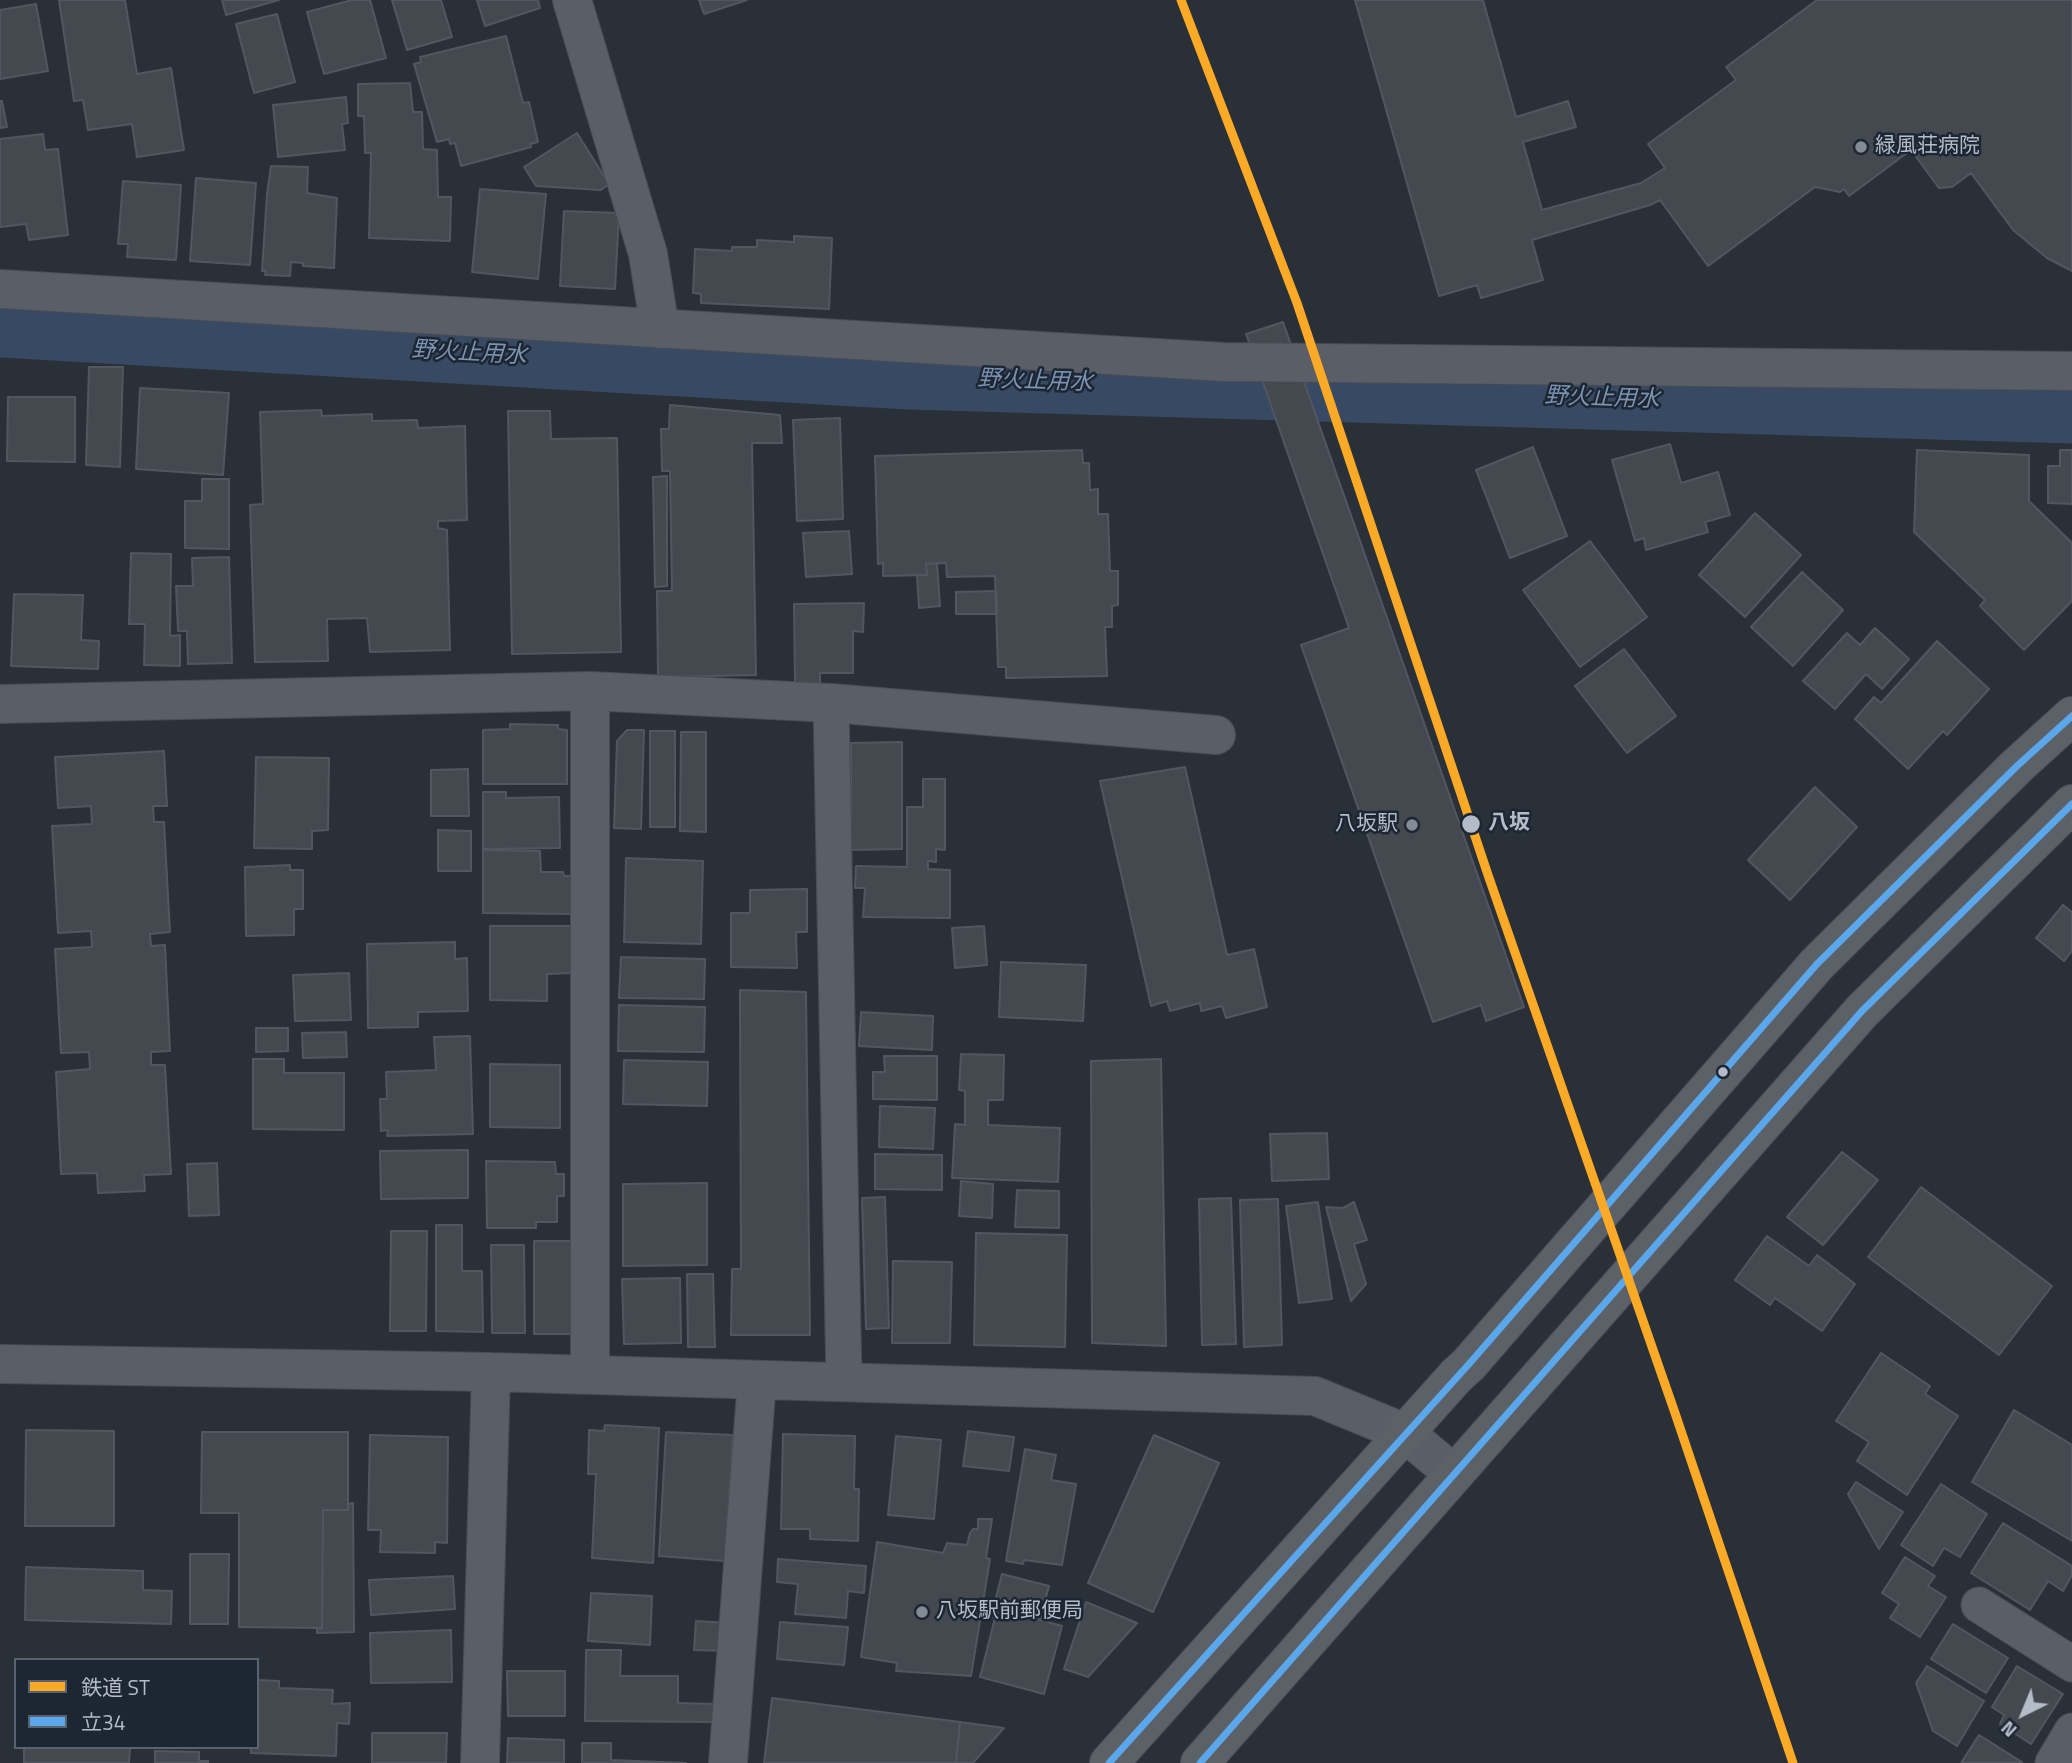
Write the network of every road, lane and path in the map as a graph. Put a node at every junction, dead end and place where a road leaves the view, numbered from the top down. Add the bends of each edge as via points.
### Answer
1 (572, 0) edge
2 (0, 289) edge
3 (660, 329) junction
4 (2072, 371) edge
5 (590, 691) junction
6 (831, 703) junction
7 (0, 704) edge
8 (2072, 716) edge
9 (1216, 735) dead end
10 (2072, 804) edge
11 (0, 1364) edge
12 (491, 1372) junction
13 (590, 1375) junction
14 (757, 1380) junction
15 (844, 1382) junction
16 (1405, 1433) junction
17 (1454, 1474) junction
18 (1979, 1605) dead end
19 (2072, 1664) edge
20 (2072, 1731) edge
21 (480, 1763) edge
22 (727, 1763) edge
23 (1109, 1763) edge
24 (1200, 1763) edge
25 (2053, 1763) edge

1 - 3 street via 648,254
2 - 3 street
3 - 4 street via 1224,362
5 - 6 street
5 - 7 street
5 - 13 street
6 - 9 street
6 - 15 lane
8 - 16 main road via 1816,964
10 - 17 main road via 1862,1011
11 - 12 street
12 - 13 street
12 - 21 street
13 - 14 street
14 - 15 street
14 - 22 street
15 - 16 street via 1315,1396
16 - 17 street
16 - 23 main road
17 - 24 main road
18 - 19 lane
20 - 25 lane

